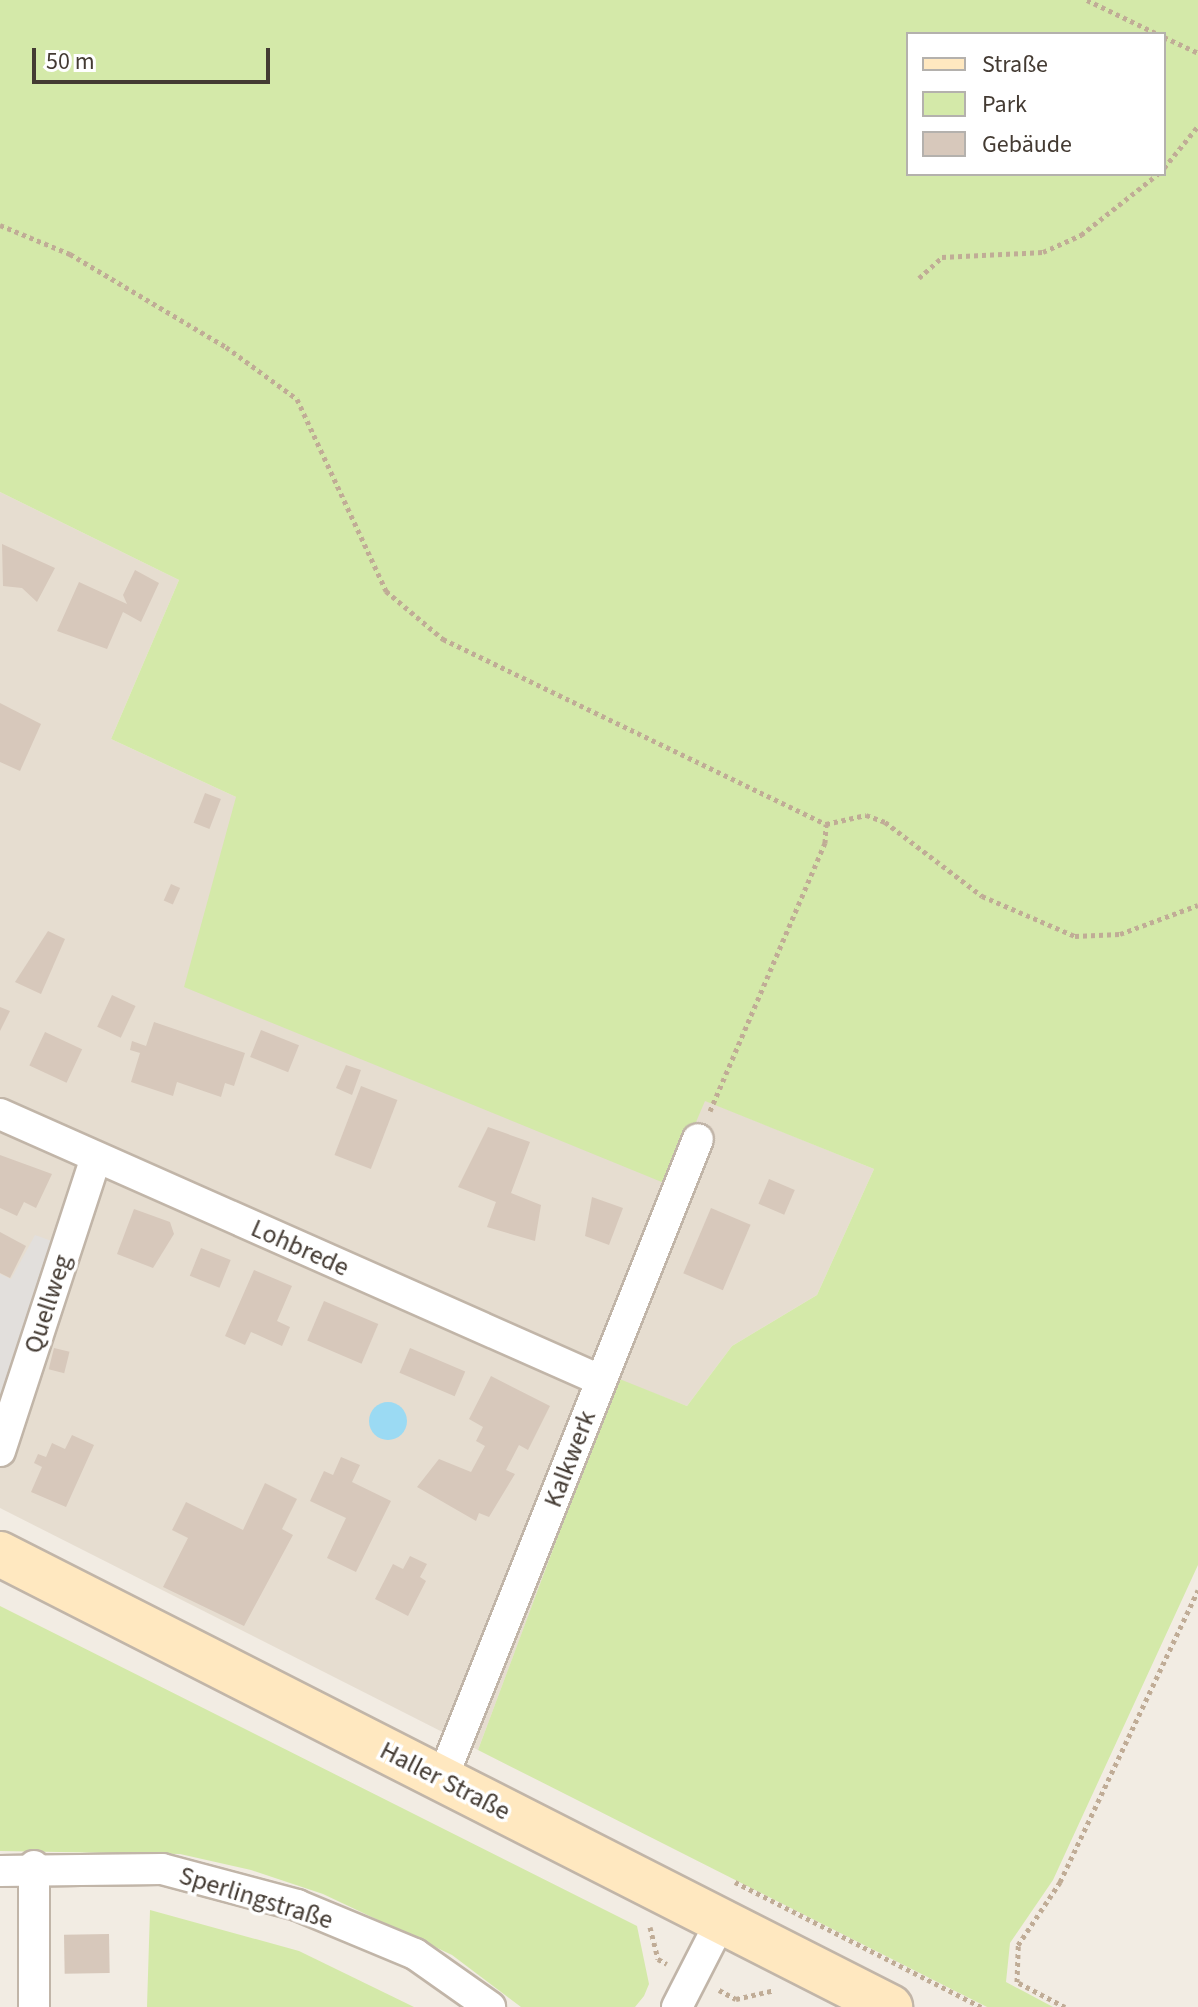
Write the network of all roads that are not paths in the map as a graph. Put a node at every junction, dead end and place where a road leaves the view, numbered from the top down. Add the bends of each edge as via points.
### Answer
1 (0, 1114) edge
2 (698, 1139) road end
3 (96, 1158) junction
4 (600, 1380) junction
5 (0, 1451) edge
6 (0, 1554) edge
7 (442, 1779) junction
8 (34, 1866) junction
9 (0, 1871) edge
10 (721, 1921) junction
11 (34, 2007) edge
12 (490, 2007) edge
13 (677, 2007) edge
14 (890, 2007) edge

1 - 3 street, Lohbrede
2 - 4 street, Kalkwerk
3 - 4 street, Lohbrede
3 - 5 street, Quellweg
4 - 7 street, Kalkwerk
6 - 7 main road, Haller Straße
7 - 10 main road, Haller Straße
8 - 9 street, Sperlingstraße
8 - 11 street
8 - 12 street, Sperlingstraße via 162,1869 297,1905 415,1954
10 - 13 street
10 - 14 main road, Haller Straße

